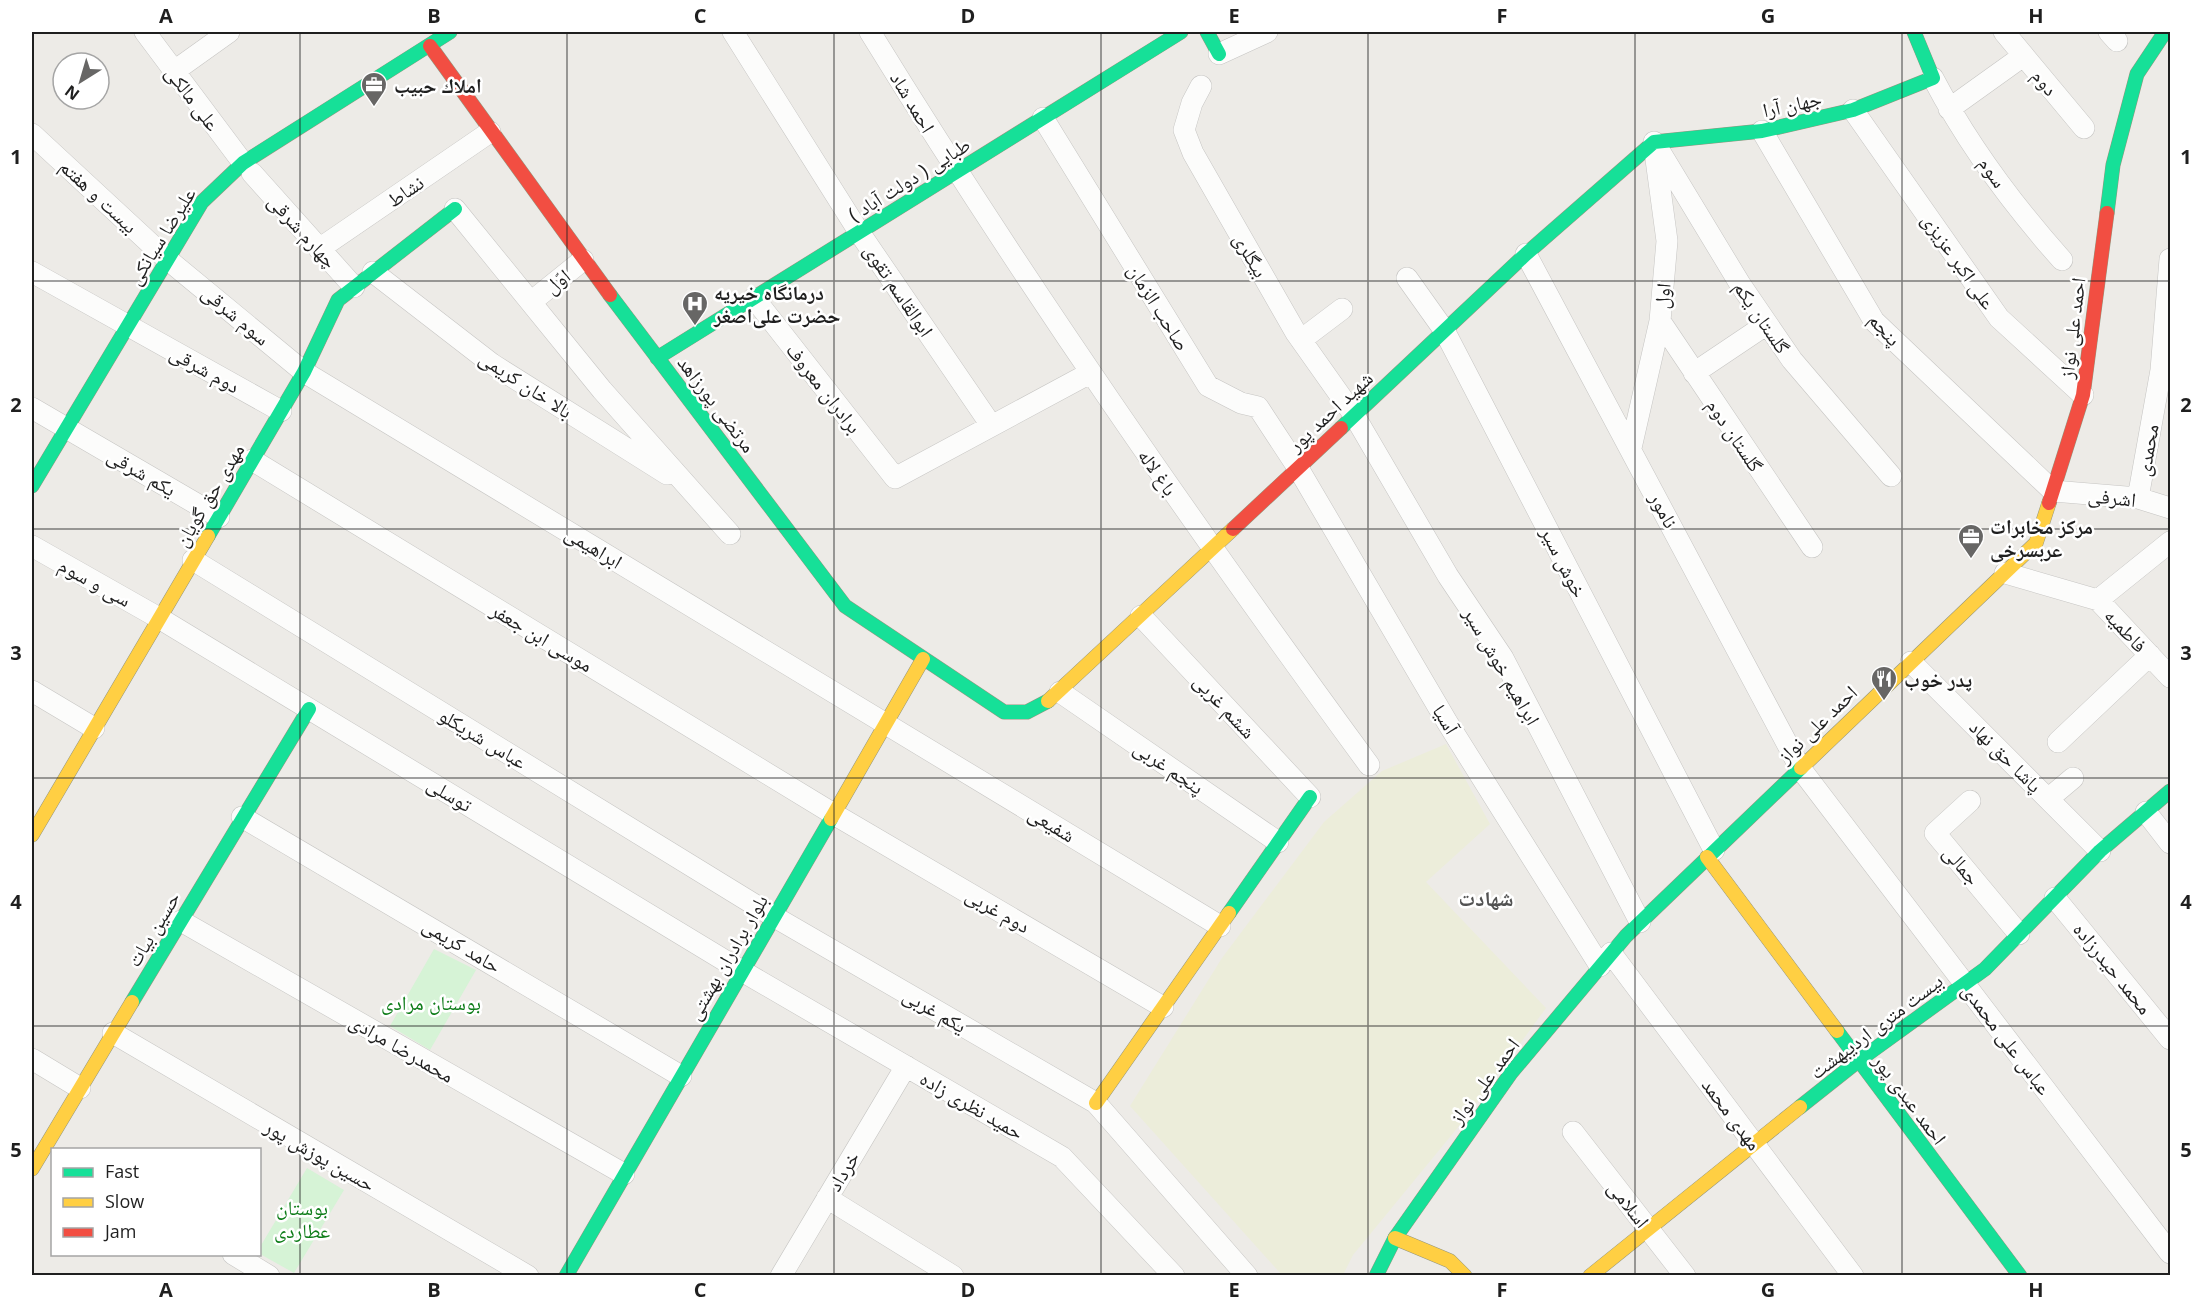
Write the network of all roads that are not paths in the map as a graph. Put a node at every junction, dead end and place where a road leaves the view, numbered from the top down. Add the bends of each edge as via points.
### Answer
1 (145, 32) edge
2 (229, 32) edge
3 (450, 32) edge
4 (733, 32) edge
5 (870, 32) edge
6 (1181, 32) edge
7 (1207, 32) edge
8 (1267, 32) edge
9 (1914, 32) edge
10 (2165, 32) edge
11 (2007, 33) edge
12 (430, 46) junction
13 (1219, 54) joint
14 (2023, 56) junction
15 (173, 72) junction
16 (1933, 78) junction
17 (1201, 86) dead end
18 (1949, 109) junction
19 (1853, 110) junction
20 (1043, 118) junction
21 (2084, 128) dead end
22 (1762, 131) junction
23 (490, 132) junction
24 (32, 134) edge
25 (1654, 142) junction
26 (248, 168) junction
27 (957, 173) junction
28 (455, 209) joint
29 (859, 232) junction
30 (319, 249) junction
31 (1526, 254) junction
32 (167, 259) junction
33 (583, 260) junction
34 (2062, 260) dead end
35 (32, 272) edge
36 (373, 272) junction
37 (2170, 274) edge
38 (1407, 278) dead end
39 (354, 287) junction
40 (754, 298) junction
41 (531, 302) junction
42 (1342, 309) dead end
43 (1660, 321) junction
44 (1767, 324) junction
45 (128, 327) junction
46 (1444, 330) junction
47 (1301, 340) junction
48 (657, 358) junction
49 (304, 372) junction
50 (1090, 373) junction
51 (1694, 373) junction
52 (2083, 395) junction
53 (32, 408) edge
54 (281, 411) junction
55 (1354, 415) junction
56 (991, 425) junction
57 (65, 428) junction
58 (1631, 448) junction
59 (252, 460) junction
60 (1298, 468) junction
61 (1891, 476) dead end
62 (32, 486) edge
63 (686, 486) junction
64 (2053, 491) junction
65 (2138, 498) junction
66 (2170, 508) edge
67 (219, 517) junction
68 (730, 534) dead end
69 (2170, 542) edge
70 (32, 546) edge
71 (1812, 547) dead end
72 (1212, 549) junction
73 (193, 560) junction
74 (2005, 573) junction
75 (2098, 600) junction
76 (1141, 616) junction
77 (159, 618) junction
78 (2150, 655) junction
79 (923, 659) junction
80 (1911, 662) junction
81 (2170, 677) edge
82 (32, 692) edge
83 (1060, 692) junction
84 (309, 709) junction
85 (1034, 711) joint
86 (884, 723) junction
87 (94, 728) junction
88 (2058, 742) dead end
89 (1369, 765) dead end
90 (1800, 768) junction
91 (2073, 778) dead end
92 (2170, 791) edge
93 (1310, 797) joint
94 (2048, 799) junction
95 (1970, 801) dead end
96 (2146, 812) junction
97 (832, 813) junction
98 (242, 816) junction
99 (33, 829) edge
100 (1278, 842) junction
101 (2170, 843) edge
102 (2100, 851) junction
103 (1711, 854) junction
104 (2055, 898) junction
105 (773, 916) junction
106 (181, 921) junction
107 (1640, 922) junction
108 (1220, 926) junction
109 (2019, 934) junction
110 (1605, 959) junction
111 (742, 971) junction
112 (1965, 984) junction
113 (1163, 1007) junction
114 (113, 1033) junction
115 (2170, 1039) edge
116 (32, 1059) edge
117 (1858, 1061) junction
118 (906, 1066) junction
119 (681, 1076) junction
120 (80, 1088) junction
121 (1096, 1103) junction
122 (1573, 1132) dead end
123 (1754, 1143) junction
124 (49, 1148) edge
125 (32, 1169) edge
126 (624, 1174) junction
127 (827, 1197) junction
128 (1647, 1227) junction
129 (1395, 1238) junction
130 (2170, 1253) edge
131 (236, 1256) edge
132 (269, 1275) edge
133 (528, 1275) edge
134 (566, 1275) edge
135 (781, 1275) edge
136 (953, 1275) edge
137 (1174, 1275) edge
138 (1247, 1275) edge
139 (1376, 1275) edge
140 (1466, 1275) edge
141 (1590, 1275) edge
142 (1685, 1275) edge
143 (1853, 1275) edge
144 (2020, 1275) edge

1 - 15 street, علی مالکی
2 - 15 street
3 - 12 street, علیرضا سیانکی
4 - 29 street, ابوالقاسم تقوی
5 - 27 street, احمد شاد
6 - 20 street, طبایی ( دولت آباد )
7 - 13 street
8 - 13 street
9 - 16 street
10 - 52 street, احمد علی نواز via 2137,74 2113,165
11 - 14 street, دوم
12 - 23 street, مرتضی پورزاهد
12 - 26 street, علیرضا سیانکی
14 - 18 street
14 - 21 street, دوم
15 - 26 street, علی مالکی
16 - 18 street, سوم
16 - 19 street, جهان آرا
17 - 47 street, بیگلری via 1184,130 1193,153
18 - 34 street, سوم via 2029,223
19 - 22 street, جهان آرا
19 - 52 street, علی اکبر عزیزی via 1999,318
20 - 27 street, طبایی ( دولت آباد )
20 - 60 street, صاحب الزمان via 1208,386 1241,404 1258,406
22 - 25 street, جهان آرا
22 - 64 street, پنجم via 1874,321
23 - 30 street, نشاط
23 - 33 street, مرتضی پورزاهد
24 - 32 street, بیست و هفتم
25 - 31 street, شهید احمد پور
25 - 43 street, اول via 1667,241
25 - 44 street, گلستان یکم
26 - 30 street, چهارم شرقی
26 - 32 street, علیرضا سیانکی via 202,202
27 - 29 street, طبایی ( دولت آباد )
27 - 50 street, باغ لاله
28 - 36 street, مهدی حق گویان
28 - 41 street, بالا خان کریمی
29 - 40 street, طبایی ( دولت آباد )
29 - 56 street, ابوالقاسم تقوی
30 - 39 street, چهارم شرقی
31 - 46 street, شهید احمد پور
31 - 58 street, نامور
32 - 45 street, علیرضا سیانکی
32 - 49 street, سوم شرقی
33 - 41 street, اوّل
33 - 48 street, مرتضی پورزاهد
35 - 45 street, دوم شرقی
36 - 39 street, مهدی حق گویان
36 - 63 street, بالا خان کریمی via 492,363
37 - 65 street, محمدی via 2161,370
38 - 46 street, خوش سیر
39 - 49 street, مهدی حق گویان via 338,300
40 - 48 street, طبایی ( دولت آباد )
40 - 56 street, برادران معروف via 895,478
41 - 63 street, بالا خان کریمی
42 - 47 street
43 - 51 street, گلستان دوم
43 - 58 street, اول
44 - 51 street
44 - 61 street, گلستان یکم via 1792,360
45 - 54 street, دوم شرقی
45 - 57 street, علیرضا سیانکی
46 - 55 street, شهید احمد پور
46 - 103 street, خوش سیر
47 - 55 street, بیگلری
48 - 79 street, مرتضی پورزاهد via 845,606
49 - 54 street, مهدی حق گویان
49 - 86 street, ابراهیمی
50 - 56 street
50 - 72 street, باغ لاله
51 - 71 street, گلستان دوم
52 - 64 street, احمد علی نواز
53 - 57 street, یکم شرقی
54 - 59 street, مهدی حق گویان
55 - 60 street, شهید احمد پور
55 - 107 street, ابراهیم خوش سیر via 1448,576 1503,658
57 - 62 street, علیرضا سیانکی
57 - 67 street, یکم شرقی
58 - 90 street, نامور
59 - 67 street, مهدی حق گویان
59 - 97 street, موسی ابن جعفر
60 - 72 street, شهید احمد پور
60 - 110 street, آسیا via 1447,722
63 - 68 street, بالا خان کریمی
64 - 65 street, اشرفی
64 - 74 street, احمد علی نواز via 2036,543
65 - 66 street, اشرفی
67 - 73 street, مهدی حق گویان
69 - 75 street
70 - 77 street, سی و سوم
72 - 76 street, شهید احمد پور
72 - 89 street, باغ لاله
73 - 77 street, مهدی حق گویان
73 - 105 street, عباس شریکلو
74 - 75 street, فاطمیه
74 - 80 street, احمد علی نواز
75 - 78 street, فاطمیه
76 - 83 street, شهید احمد پور
76 - 93 street, ششم غربی
77 - 84 street, توسلی
77 - 87 street, مهدی حق گویان
78 - 81 street, فاطمیه
78 - 88 street
79 - 85 street, مرتضی پورزاهد via 1004,712
79 - 86 street, بلوار برادران بهشتی
80 - 90 street, احمد علی نواز
80 - 94 street, پاشا حق نهاد
82 - 87 street
83 - 85 street, شهید احمد پور
83 - 100 street, پنجم غربی
84 - 98 street, حسین بیات
84 - 111 street, توسلی
86 - 97 street, بلوار برادران بهشتی
86 - 108 street, شفیعی
87 - 99 street, مهدی حق گویان
90 - 103 street, احمد علی نواز
90 - 112 street, عباس علی محمدی
91 - 94 street
92 - 96 street, بیست متری اردیبهشت
93 - 100 street
94 - 102 street, پاشا حق نهاد
95 - 109 street, جمالی via 1935,833
96 - 101 street
96 - 102 street, بیست متری اردیبهشت
97 - 105 street, بلوار برادران بهشتی
97 - 113 street, دوم غربی
98 - 106 street, حسین بیات
98 - 119 street, حامد کریمی
100 - 108 street
102 - 104 street, بیست متری اردیبهشت
103 - 107 street, احمد علی نواز
103 - 117 street, احمد عبدی پور
104 - 109 street, بیست متری اردیبهشت
104 - 115 street, محمد حیدرزاده
105 - 111 street, بلوار برادران بهشتی
105 - 121 street, یکم غربی
106 - 114 street, حسین بیات
106 - 126 street, محمدرضا مرادی
107 - 110 street, احمد علی نواز
108 - 113 street
109 - 112 street, بیست متری اردیبهشت
110 - 123 street, مهدی محمد
110 - 129 street, احمد علی نواز via 1511,1073
111 - 118 street, حمید نظری زاده
111 - 119 street, بلوار برادران بهشتی
112 - 117 street, بیست متری اردیبهشت
112 - 130 street, عباس علی محمدی
113 - 121 street
114 - 120 street, حسین بیات
114 - 133 street, حسین پوزش پور
116 - 120 street
117 - 123 street, بیست متری اردیبهشت
117 - 144 street, احمد عبدی پور
118 - 127 street, خرداد
118 - 137 street, حمید نظری زاده via 1062,1157
119 - 126 street, بلوار برادران بهشتی
120 - 124 street, حسین بیات
121 - 138 street, یکم غربی
122 - 128 street, اسلامی
123 - 128 street, بیست متری اردیبهشت
123 - 143 street, مهدی محمد
124 - 125 street, حسین بیات
126 - 134 street, بلوار برادران بهشتی
127 - 135 street, خرداد
127 - 136 street
128 - 141 street, بیست متری اردیبهشت
128 - 142 street, اسلامی
129 - 139 street, احمد علی نواز
129 - 140 street via 1450,1261
131 - 132 street

